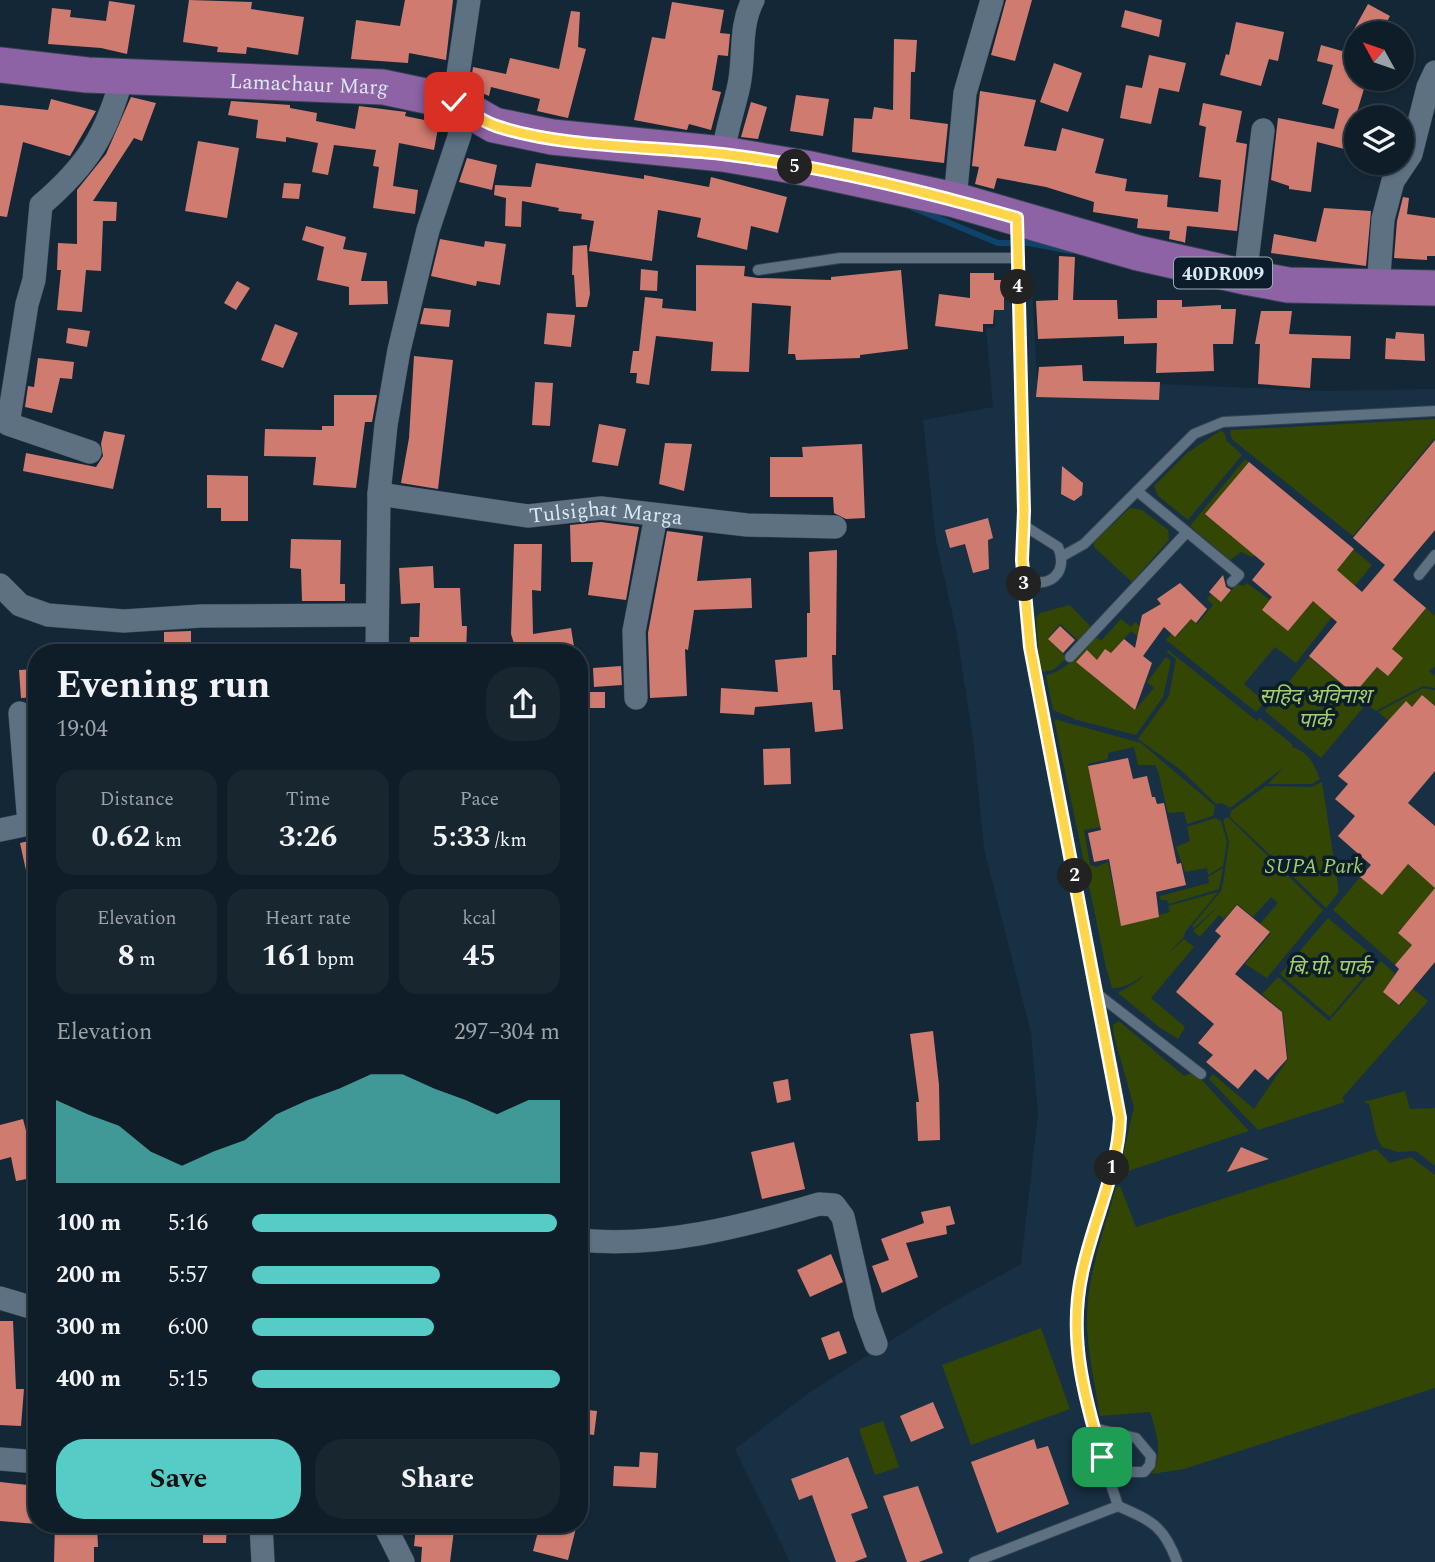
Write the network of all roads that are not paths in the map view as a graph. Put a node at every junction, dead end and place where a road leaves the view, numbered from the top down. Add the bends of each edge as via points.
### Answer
1 (469, 0) edge
2 (753, 0) edge
3 (992, 0) edge
4 (0, 65) edge
5 (1435, 72) edge
6 (123, 74) junction
7 (454, 102) junction
8 (1263, 130) dead end
9 (723, 154) junction
10 (955, 200) junction
11 (1017, 218) junction
12 (1017, 258) junction
13 (758, 270) dead end
14 (1245, 277) junction
15 (1435, 288) edge
16 (1378, 289) junction
17 (1435, 411) edge
18 (90, 452) dead end
19 (1137, 491) junction
20 (379, 494) junction
21 (656, 516) junction
22 (1023, 525) junction
23 (835, 527) dead end
24 (1186, 532) junction
25 (1435, 555) edge
26 (1061, 557) junction
27 (1419, 575) dead end
28 (1024, 579) junction
29 (1232, 582) dead end
30 (0, 585) edge
31 (377, 615) junction
32 (377, 644) edge
33 (1070, 657) dead end
34 (636, 698) dead end
35 (20, 713) dead end
36 (28, 812) edge
37 (28, 824) edge
38 (0, 830) edge
39 (1096, 993) junction
40 (1200, 1074) dead end
41 (588, 1241) edge
42 (0, 1298) edge
43 (28, 1306) edge
44 (876, 1344) dead end
45 (1094, 1429) junction
46 (1102, 1457) junction
47 (0, 1459) edge
48 (28, 1461) edge
49 (1118, 1506) junction
50 (261, 1533) edge
51 (388, 1533) edge
52 (263, 1562) edge
53 (403, 1562) edge
54 (974, 1562) edge
55 (1177, 1562) edge

1 - 7 street
2 - 9 street via 746,14 739,85
3 - 10 street via 965,93
4 - 6 main road, Lamachaur Marg / 40DR009 via 87,75
5 - 16 street via 1410,154 1393,181 1383,219
6 - 7 main road, Lamachaur Marg / 40DR009 via 383,87
6 - 18 street via 113,113 92,151 76,175 41,205 34,281 8,424
7 - 9 main road, Lamachaur Marg / 40DR009 via 494,125 552,137
7 - 20 street via 460,134 428,230 399,350
8 - 14 street
9 - 10 main road, Lamachaur Marg / 40DR009
10 - 11 main road, Lamachaur Marg / 40DR009
11 - 12 lane
11 - 14 main road, Lamachaur Marg / 40DR009 via 1138,253
12 - 13 lane via 840,258
12 - 22 lane
14 - 16 main road, Lamachaur Marg / 40DR009 via 1289,285
15 - 16 main road, Lamachaur Marg / 40DR009
17 - 19 lane via 1223,422 1194,434
19 - 24 lane
19 - 26 lane via 1084,544
20 - 21 street, Tulsighat Marga via 528,516 601,508
20 - 31 street
21 - 23 street, Tulsighat Marga via 747,526
21 - 34 street via 634,631
22 - 26 lane via 1055,544
22 - 28 lane
24 - 29 lane via 1239,575
24 - 33 lane
25 - 27 lane
26 - 28 lane via 1060,572 1054,579 1035,584
28 - 39 lane via 1030,647
30 - 31 street via 20,605 48,615 124,621
31 - 32 street
35 - 36 street
37 - 38 street
39 - 40 lane
39 - 45 lane via 1120,1118 1117,1155 1082,1274 1076,1313 1076,1348
41 - 44 street via 717,1232 819,1204 834,1205 842,1217
42 - 43 street
45 - 46 lane
45 - 46 lane via 1136,1438 1151,1456 1144,1472 1123,1472
46 - 49 lane
47 - 48 street
49 - 54 lane
49 - 55 lane via 1167,1535
50 - 52 street
51 - 53 street

